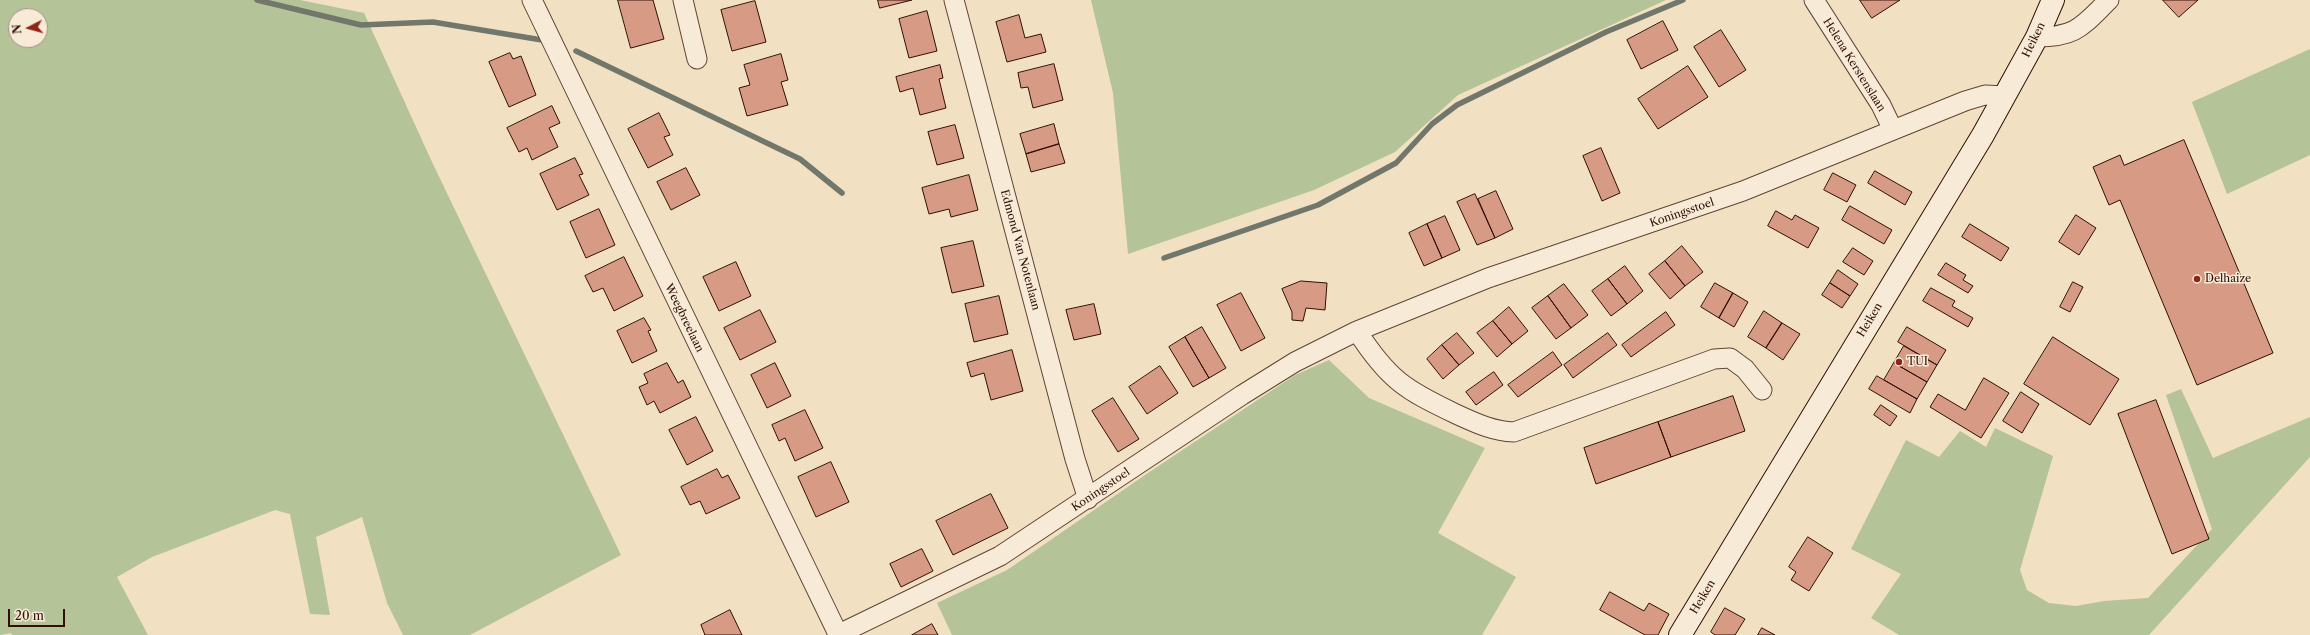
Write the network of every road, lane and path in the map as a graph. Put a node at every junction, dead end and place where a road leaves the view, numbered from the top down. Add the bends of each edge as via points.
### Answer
1 (532, 0) edge
2 (683, 0) edge
3 (954, 0) edge
4 (1814, 0) edge
5 (2053, 0) edge
6 (2109, 0) edge
7 (2037, 37) junction
8 (697, 59) dead end
9 (2005, 96) junction
10 (1893, 130) junction
11 (1357, 331) junction
12 (1762, 390) dead end
13 (1088, 499) junction
14 (838, 635) edge
15 (1680, 635) edge

1 - 14 street, Weegbreelaan
2 - 8 street
3 - 13 street, Edmond Van Notenlaan via 1075,459
4 - 10 street, Helena Kerstenslaan via 1881,105
5 - 7 main road, Heiken
6 - 7 street via 2078,30 2060,37
7 - 9 main road, Heiken
9 - 10 street, Koningsstoel via 1985,95 1965,101
9 - 15 main road, Heiken
10 - 11 street, Koningsstoel via 1701,207 1488,278
11 - 12 street via 1375,359 1415,394 1485,427 1500,431 1514,432 1714,359 1730,358 1745,369
11 - 13 street, Koningsstoel via 1295,362
13 - 14 street, Koningsstoel via 1000,556

